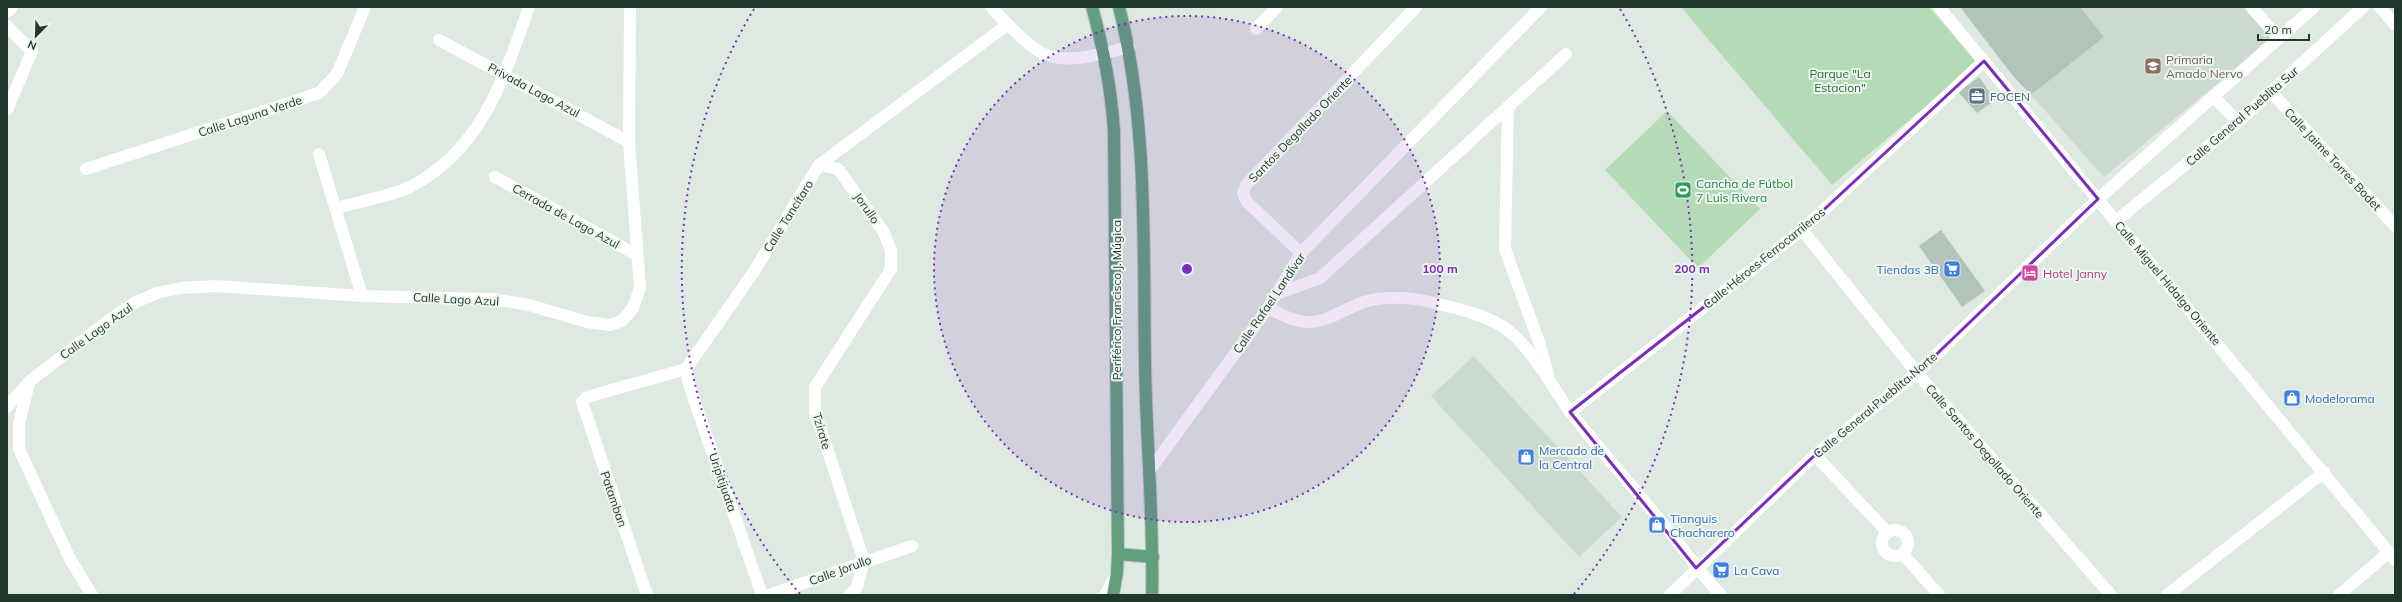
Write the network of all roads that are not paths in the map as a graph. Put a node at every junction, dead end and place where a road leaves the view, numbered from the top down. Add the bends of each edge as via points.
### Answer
1 (12, 7) edge
2 (365, 7) edge
3 (529, 7) edge
4 (630, 7) edge
5 (991, 7) edge
6 (1092, 7) edge
7 (1119, 7) edge
8 (1277, 7) edge
9 (1416, 7) edge
10 (1541, 7) edge
11 (1939, 7) edge
12 (2251, 7) edge
13 (2314, 7) edge
14 (2363, 7) edge
15 (2380, 7) edge
16 (7, 12) edge
17 (1007, 25) junction
18 (2395, 25) edge
19 (7, 26) edge
20 (1256, 29) dead end
21 (2279, 38) junction
22 (438, 40) dead end
23 (1129, 47) junction
24 (1105, 53) junction
25 (1566, 54) dead end
26 (1984, 61) junction
27 (506, 74) junction
28 (2271, 92) junction
29 (2214, 97) junction
30 (1508, 107) junction
31 (7, 110) edge
32 (2238, 122) junction
33 (629, 142) junction
34 (319, 154) dead end
35 (820, 165) junction
36 (86, 169) dead end
37 (495, 177) dead end
38 (2098, 199) junction
39 (336, 208) junction
40 (2117, 220) junction
41 (2395, 226) edge
42 (1802, 230) junction
43 (1301, 253) junction
44 (637, 255) junction
45 (891, 269) joint
46 (1277, 294) junction
47 (362, 296) junction
48 (1268, 308) junction
49 (686, 369) junction
50 (1917, 373) junction
51 (1550, 379) junction
52 (30, 381) junction
53 (7, 407) edge
54 (1570, 412) junction
55 (1815, 455) junction
56 (1150, 470) junction
57 (2324, 472) junction
58 (1888, 533) junction
59 (912, 546) dead end
60 (1118, 554) junction
61 (1903, 554) junction
62 (2392, 556) edge
63 (1153, 557) junction
64 (864, 561) junction
65 (1696, 568) junction
66 (1117, 573) junction
67 (86, 592) edge
68 (792, 592) edge
69 (647, 595) edge
70 (762, 595) edge
71 (769, 595) edge
72 (850, 595) edge
73 (1105, 595) edge
74 (1113, 595) edge
75 (1152, 595) edge
76 (1670, 595) edge
77 (1721, 595) edge
78 (1939, 595) edge
79 (2111, 595) edge
80 (2167, 595) edge
81 (2339, 595) edge

1 - 16 street
2 - 36 street, Calle Laguna Verde via 337,74 319,93
3 - 27 street
4 - 33 street, Calle Lago Azul
5 - 17 street
6 - 24 main road, Periférico Francisco J. Múgica
7 - 23 main road
8 - 20 street
9 - 43 street, Santos Degollado Oriente via 1246,185 1243,193 1247,202
10 - 43 street, Calle Rafael Landívar
11 - 26 street, Calle Miguel Hidalgo Oriente
12 - 21 street
13 - 21 street
14 - 28 street, Calle General Pueblita Sur
15 - 18 street
17 - 24 street via 1043,54 1069,58
17 - 35 street, Calle Tancítaro
19 - 31 street via 32,51
21 - 29 street
22 - 27 street, Privada Lago Azul
23 - 24 street
23 - 56 main road via 1138,135 1146,430
24 - 60 main road, Periférico Francisco J. Múgica via 1114,131
25 - 30 street
26 - 38 street, Calle Miguel Hidalgo Oriente
26 - 42 street, Calle Héroes Ferrocarrileros
27 - 33 street, Privada Lago Azul
27 - 39 street via 470,139 445,164 409,187
28 - 32 street, Calle General Pueblita Sur
28 - 41 street, Calle Jaime Torres Bodet
29 - 32 street
29 - 38 street
30 - 46 street via 1320,278
30 - 51 street via 1505,249 1540,342
32 - 40 street, Calle General Pueblita Sur
33 - 44 street, Calle Lago Azul
34 - 39 street
35 - 45 street, Jorullo via 838,169 872,215 892,250
35 - 49 street, Calle Tancítaro via 753,273
37 - 44 street, Cerrada de Lago Azul
38 - 40 street, Calle Miguel Hidalgo Oriente
38 - 50 street, Calle General Pueblita Norte
39 - 47 street
40 - 57 street, Calle Miguel Hidalgo Oriente
42 - 50 street, Calle Santos Degollado Oriente
42 - 54 street, Calle Héroes Ferrocarrileros
43 - 46 street, Calle Rafael Landívar
44 - 47 street, Calle Lago Azul via 640,288 633,308 622,321 610,325 587,322 529,305 493,299
45 - 64 street, Tzirate via 815,387 815,412
46 - 48 street, Calle Rafael Landívar
47 - 52 street, Calle Lago Azul via 216,286 181,288 157,293 136,302 109,320
48 - 51 street via 1295,320 1321,321 1366,302 1396,298 1428,302 1476,314 1502,326
48 - 56 street, Calle Rafael Landívar
49 - 69 street, Patamban via 587,397 582,402
49 - 70 street, Uripitijuata via 690,388
50 - 55 street, Calle General Pueblita Norte
50 - 79 street, Calle Santos Degollado Oriente
51 - 54 street
52 - 53 street, Calle Lago Azul
52 - 67 street via 19,424 19,449
54 - 65 street
55 - 58 street
55 - 65 street, Calle General Pueblita Norte
56 - 63 main road
57 - 62 street, Calle Miguel Hidalgo Oriente
57 - 80 street
58 - 61 street via 1883,539 1883,547 1895,556
58 - 61 street via 1896,530 1903,533 1908,540 1908,548
59 - 64 street, Calle Jorullo
60 - 63 main road
60 - 66 main road, Periférico Francisco J. Múgica
61 - 78 street
62 - 81 street
63 - 75 main road
64 - 68 street, Calle Jorullo
64 - 72 street via 857,587
65 - 76 street, Calle General Pueblita Norte
65 - 77 street
66 - 73 street
66 - 74 main road, Periférico Francisco J. Múgica
68 - 71 street, Calle Jorullo

